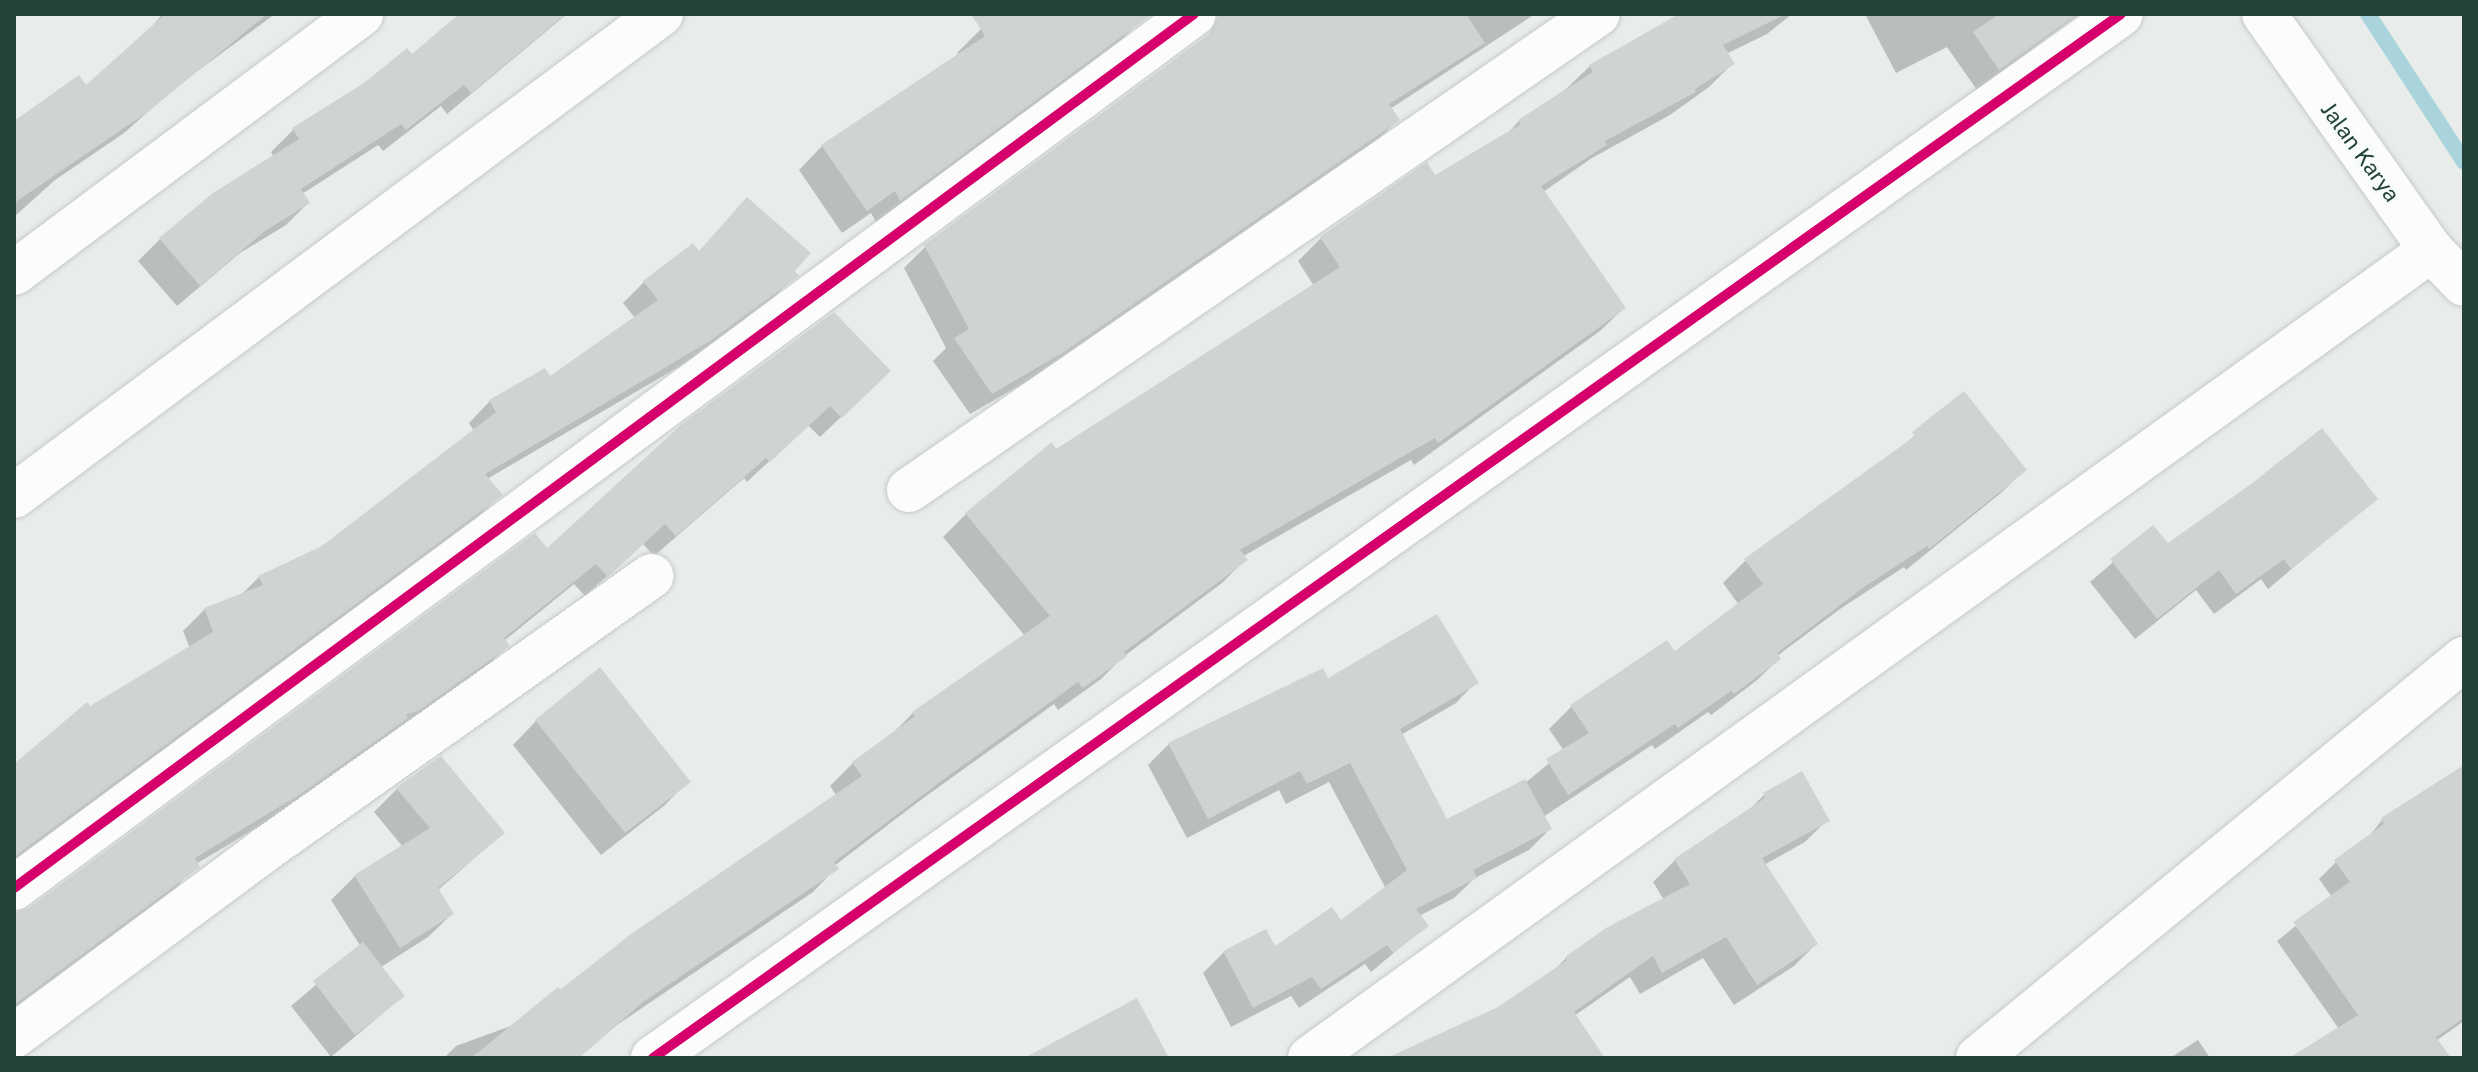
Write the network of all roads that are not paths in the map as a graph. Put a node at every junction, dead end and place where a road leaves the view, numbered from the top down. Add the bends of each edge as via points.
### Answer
1 (361, 14) edge
2 (661, 14) edge
3 (1194, 14) edge
4 (1598, 14) edge
5 (2121, 14) edge
6 (2264, 14) edge
7 (2431, 250) junction
8 (14, 273) edge
9 (2464, 284) edge
10 (909, 490) dead end
11 (14, 496) edge
12 (652, 576) dead end
13 (2464, 659) edge
14 (14, 888) edge
15 (14, 1036) edge
16 (1315, 1056) edge
17 (653, 1058) edge
18 (1978, 1058) edge

1 - 8 street
2 - 11 street
3 - 14 street
4 - 10 street
5 - 17 street
6 - 7 street, Jalan Karya
7 - 9 street, Jalan Karya
7 - 16 street
12 - 15 street via 263,851
13 - 18 street

